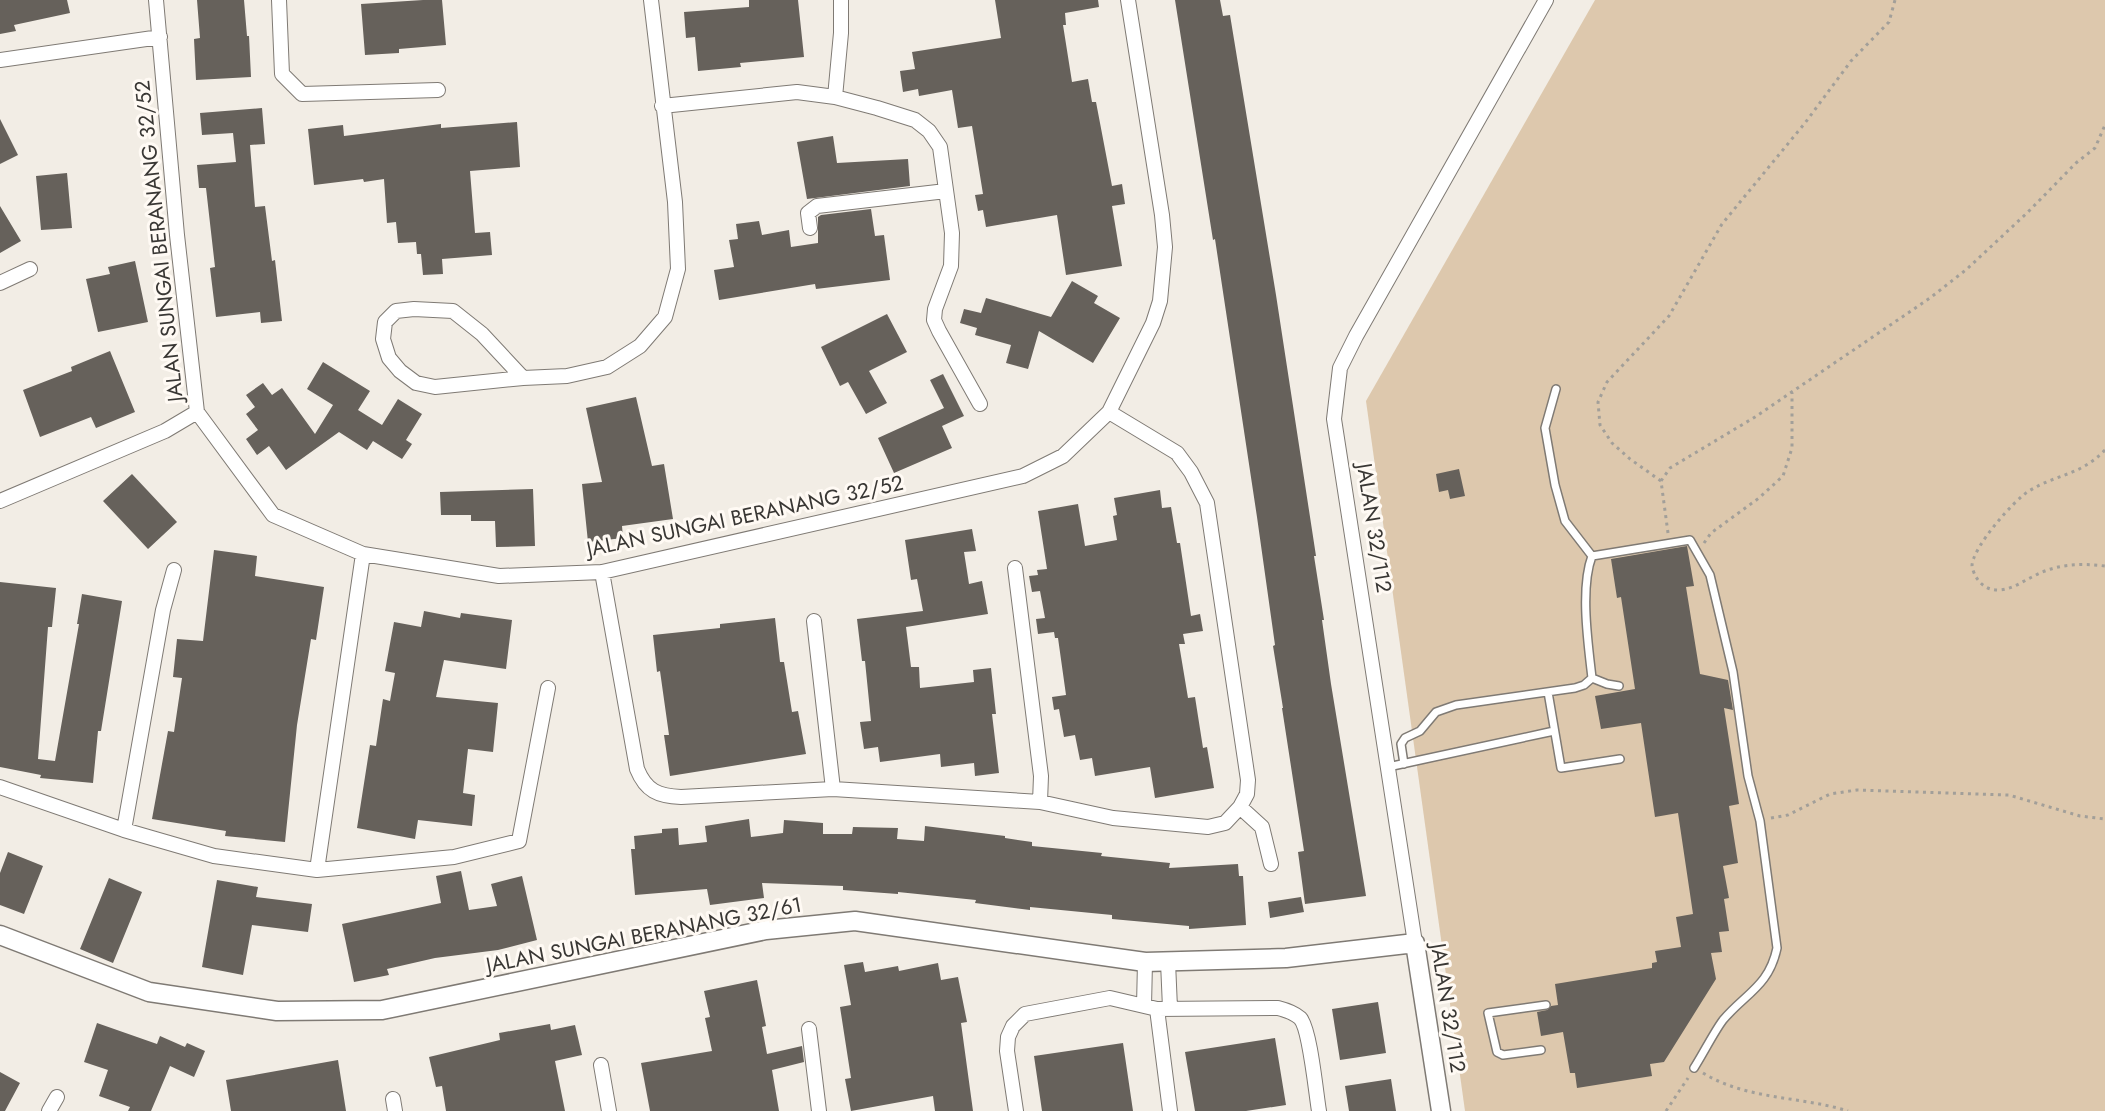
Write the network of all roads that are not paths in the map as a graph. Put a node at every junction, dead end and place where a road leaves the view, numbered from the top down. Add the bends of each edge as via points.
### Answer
1 (156, 0) edge
2 (279, 0) edge
3 (651, 0) edge
4 (841, 0) edge
5 (1128, 0) edge
6 (1546, 0) edge
7 (160, 37) junction
8 (0, 60) edge
9 (438, 90) dead end
10 (835, 97) junction
11 (662, 106) junction
12 (946, 191) junction
13 (810, 228) dead end
14 (30, 269) dead end
15 (0, 283) edge
16 (523, 378) junction
17 (1556, 389) dead end
18 (980, 404) dead end
19 (197, 412) junction
20 (1109, 412) junction
21 (0, 501) edge
22 (363, 555) junction
23 (1592, 556) junction
24 (1015, 568) dead end
25 (174, 570) dead end
26 (602, 572) junction
27 (814, 621) dead end
28 (1592, 678) junction
29 (1619, 686) dead end
30 (548, 688) dead end
31 (1548, 692) junction
32 (1554, 731) junction
33 (1620, 759) dead end
34 (1404, 764) junction
35 (1388, 767) junction
36 (0, 787) edge
37 (833, 789) junction
38 (1040, 802) junction
39 (1240, 807) junction
40 (124, 830) junction
41 (1271, 864) dead end
42 (317, 870) junction
43 (0, 935) edge
44 (1415, 943) junction
45 (1145, 962) junction
46 (1168, 962) junction
47 (1546, 1005) dead end
48 (1157, 1008) junction
49 (809, 1029) dead end
50 (1541, 1050) dead end
51 (601, 1065) dead end
52 (1694, 1068) road end
53 (57, 1097) dead end
54 (49, 1111) edge
55 (609, 1111) edge
56 (819, 1111) edge
57 (1016, 1111) edge
58 (1170, 1111) edge
59 (1318, 1111) edge
60 (1441, 1111) edge

1 - 7 street, JALAN SUNGAI BERANANG 32/52
2 - 9 street via 282,74 302,94
3 - 11 street
4 - 10 street
5 - 20 street, JALAN SUNGAI BERANANG 32/52 via 1165,247 1160,301 1153,323
6 - 35 street, JALAN 32/112 via 1340,368 1334,420
7 - 8 street
7 - 19 street, JALAN SUNGAI BERANANG 32/52
10 - 11 street via 797,92
10 - 12 street via 915,120 929,131 940,147
11 - 16 street via 675,202 678,269 665,317 640,346 607,367
12 - 13 street via 817,206 808,213
12 - 18 street via 952,233 951,266 934,320
14 - 15 street
16 - 16 street via 435,387 416,383 389,358 383,339 385,322 396,311 453,311 482,334
17 - 23 lane via 1545,428 1555,485 1565,521
19 - 21 street via 165,431
19 - 22 street, JALAN SUNGAI BERANANG 32/52 via 273,515
20 - 26 street, JALAN SUNGAI BERANANG 32/52 via 1063,456 1023,476
20 - 39 street via 1177,453 1207,503 1248,780 1247,794
22 - 26 street, JALAN SUNGAI BERANANG 32/52 via 499,576
22 - 42 street
23 - 28 lane via 1588,568 1587,629
23 - 52 lane via 1690,540 1710,575 1733,672 1748,776 1761,821 1777,948 1762,983 1722,1022
24 - 38 street via 1041,776
25 - 40 street via 163,610
26 - 37 street via 642,782 654,792 681,797
27 - 37 street
28 - 29 lane
28 - 31 lane via 1584,686
30 - 42 street via 519,841 454,857
31 - 32 lane
31 - 34 lane via 1456,705 1436,712 1420,731 1401,744
32 - 33 lane via 1562,768
32 - 34 lane
34 - 35 lane
35 - 44 street, JALAN 32/112
36 - 40 street
37 - 38 street
38 - 39 street via 1113,818 1208,828 1225,823
39 - 41 street via 1262,827
40 - 42 street via 214,856
43 - 45 street, JALAN SUNGAI BERANANG 32/61 via 149,992 277,1011 382,1010 766,930 855,921
44 - 46 street, JALAN SUNGAI BERANANG 32/61 via 1286,958
44 - 60 street, JALAN 32/112
45 - 46 street, JALAN SUNGAI BERANANG 32/61
45 - 48 street
46 - 48 street
47 - 50 lane via 1488,1013 1497,1052 1503,1055
48 - 57 street via 1110,998 1025,1014 1008,1037
48 - 58 street
48 - 59 street via 1289,1011 1301,1020 1306,1033
49 - 56 street
51 - 55 street
53 - 54 street

